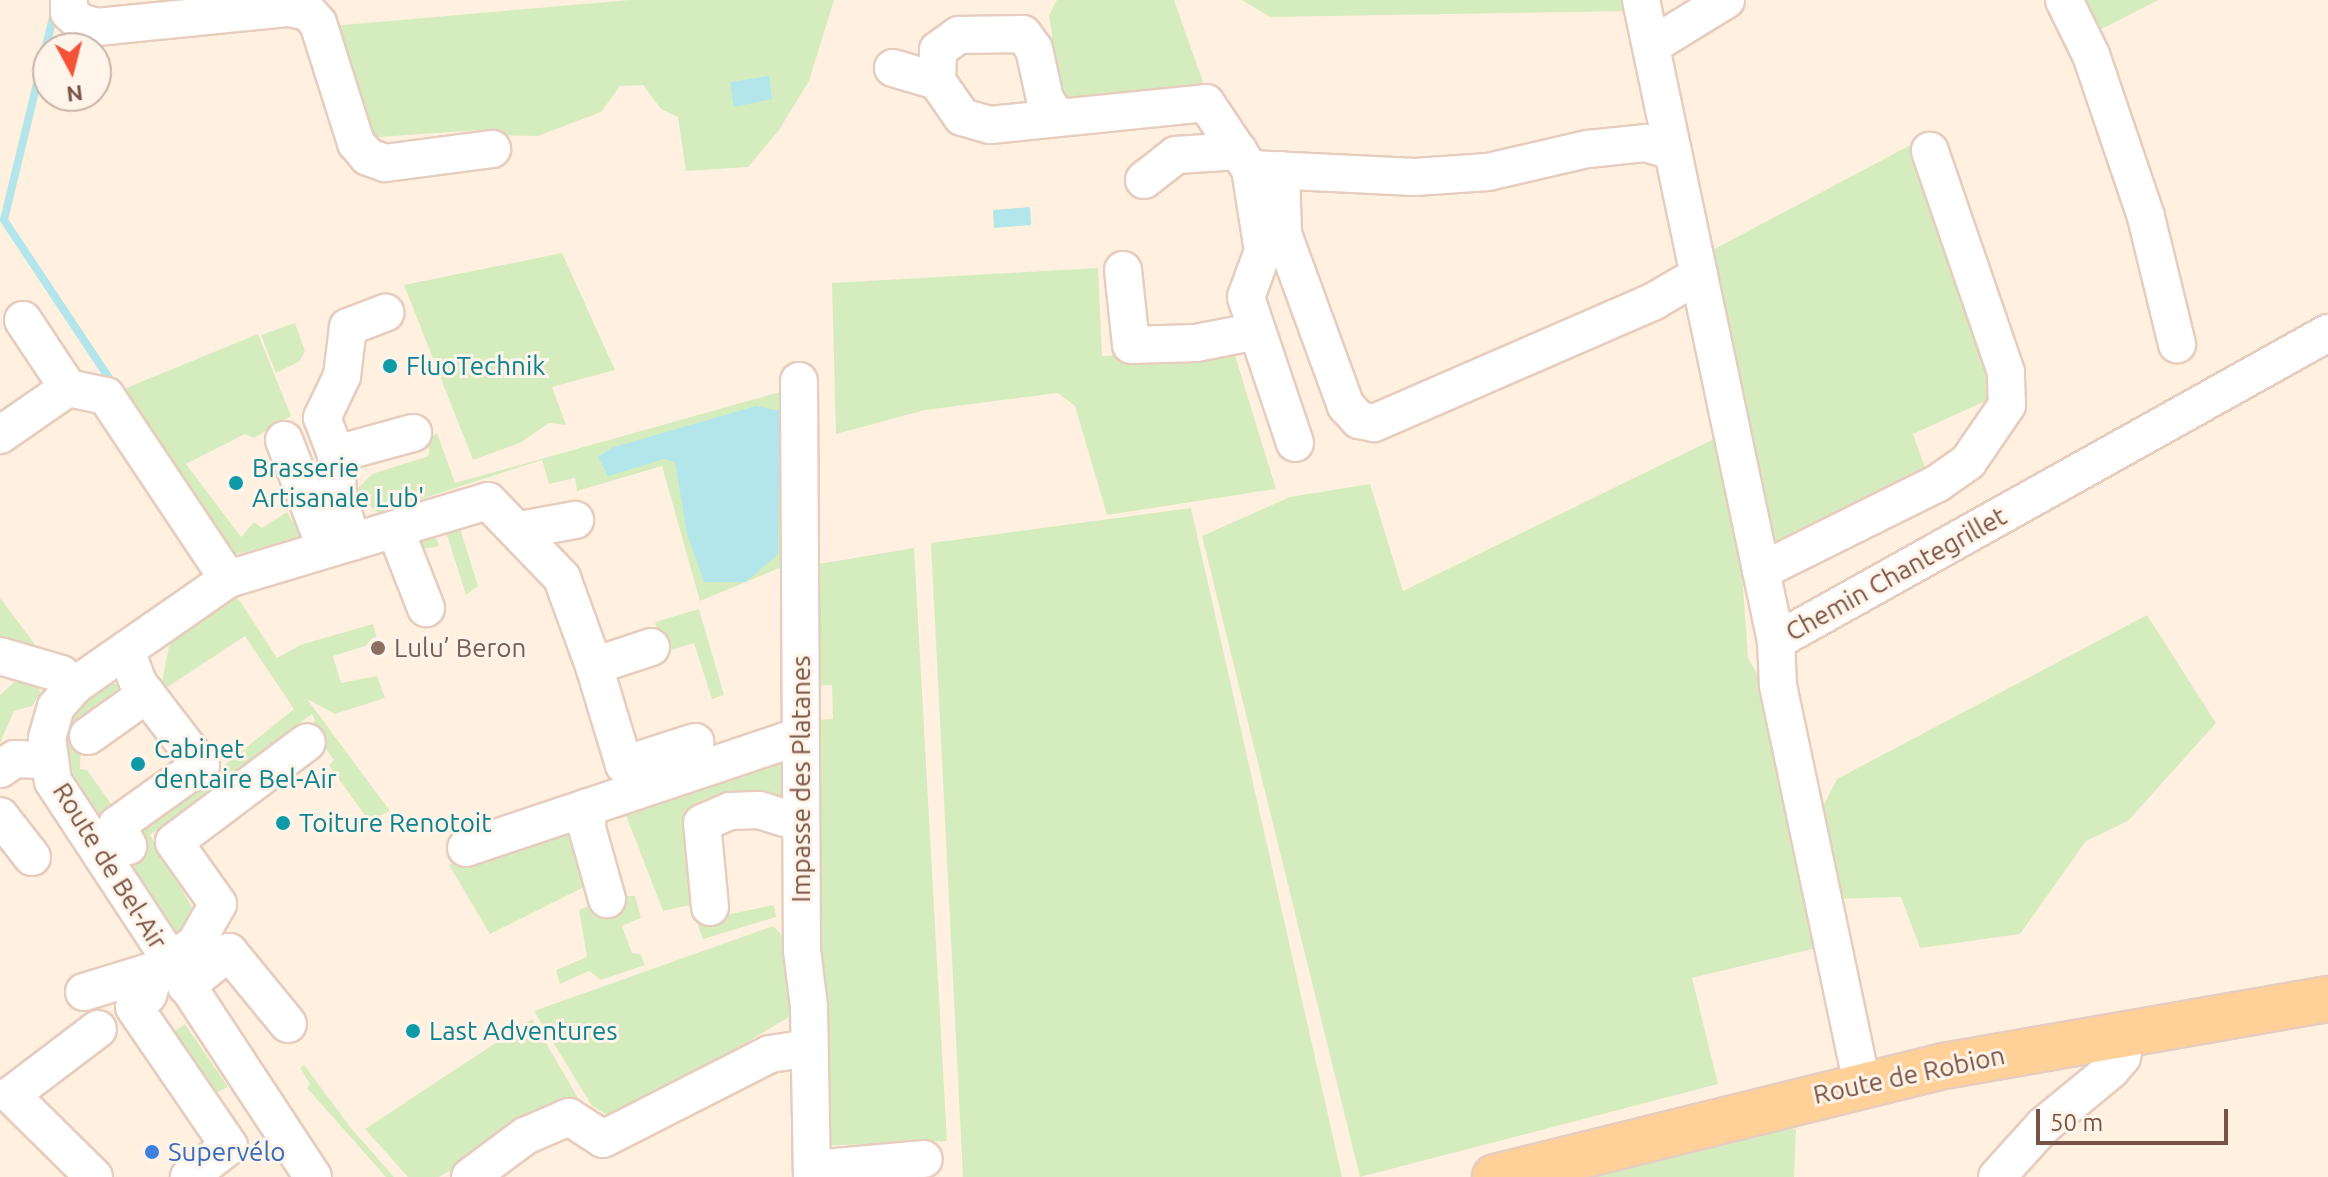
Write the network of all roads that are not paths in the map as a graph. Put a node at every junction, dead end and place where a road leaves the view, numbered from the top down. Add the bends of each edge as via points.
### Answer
1 (69, 0) edge
2 (1641, 0) edge
3 (1726, 0) edge
4 (2064, 0) edge
5 (1651, 46) junction
6 (893, 68) dead end
7 (937, 81) junction
8 (1056, 116) junction
9 (492, 149) dead end
10 (1673, 151) junction
11 (1930, 151) dead end
12 (1257, 163) junction
13 (1144, 180) dead end
14 (1123, 270) dead end
15 (1699, 275) junction
16 (385, 313) dead end
17 (23, 320) dead end
18 (1257, 331) junction
19 (2328, 333) edge
20 (2177, 344) dead end
21 (799, 381) dead end
22 (68, 388) junction
23 (413, 433) dead end
24 (0, 435) edge
25 (284, 440) dead end
26 (1295, 443) dead end
27 (336, 454) junction
28 (575, 520) dead end
29 (395, 529) junction
30 (520, 530) junction
31 (339, 545) junction
32 (1761, 571) junction
33 (228, 579) junction
34 (426, 608) dead end
35 (1776, 641) junction
36 (651, 647) dead end
37 (126, 650) junction
38 (0, 656) edge
39 (594, 666) junction
40 (74, 686) junction
41 (147, 694) junction
42 (88, 736) dead end
43 (307, 742) dead end
44 (695, 742) dead end
45 (801, 744) junction
46 (49, 760) junction
47 (0, 769) edge
48 (588, 807) junction
49 (0, 816) edge
50 (801, 823) junction
51 (128, 846) dead end
52 (466, 848) dead end
53 (32, 857) dead end
54 (607, 899) dead end
55 (710, 907) dead end
56 (170, 972) junction
57 (84, 992) dead end
58 (2328, 999) edge
59 (288, 1024) dead end
60 (98, 1029) dead end
61 (2126, 1034) junction
62 (810, 1048) junction
63 (1862, 1084) junction
64 (924, 1159) dead end
65 (812, 1173) edge
66 (94, 1177) edge
67 (189, 1177) edge
68 (313, 1177) edge
69 (470, 1177) edge
70 (1495, 1177) edge
71 (1997, 1177) edge

1 - 9 street via 69,12 97,27 289,8 308,12 318,23 356,143 368,157 385,163
2 - 5 street
3 - 5 street
4 - 20 street via 2091,55 2146,217
5 - 10 street
6 - 7 street
7 - 8 street via 962,117 990,125
7 - 8 street via 938,50 959,35 1023,34 1034,49 1045,99
8 - 12 street via 1206,103
10 - 12 street via 1645,143 1588,149 1488,172 1415,177
10 - 15 street
11 - 32 street via 2006,372 2007,405 1968,462 1938,483
12 - 13 street via 1176,155
12 - 15 street via 1346,406 1359,420 1374,423 1654,301
12 - 18 street via 1263,251 1246,297
14 - 18 street via 1131,345 1196,343
15 - 32 street
16 - 27 street via 348,327 342,376 322,418
17 - 22 street
18 - 26 street
19 - 35 street, Chemin Chantegrillet
21 - 45 street, Impasse des Platanes
22 - 24 street
22 - 33 street via 106,396
23 - 27 street
25 - 31 street
27 - 31 street
28 - 30 street
29 - 30 street, Route de Bel-Air via 488,501
29 - 31 street, Route de Bel-Air
29 - 34 street
30 - 39 street via 562,578
31 - 33 street, Route de Bel-Air
32 - 35 street
33 - 37 street, Route de Bel-Air
35 - 63 street, Chemin Chantegrillet via 1778,685
36 - 39 street
37 - 40 street, Route de Bel-Air
37 - 41 street
38 - 40 street via 61,674
39 - 44 street via 624,765
40 - 46 street, Route de Bel-Air via 56,707 47,738
41 - 42 street
41 - 51 street via 201,765 117,825
43 - 56 street via 174,842 218,904 195,944
45 - 48 street via 785,741
45 - 50 street, Impasse des Platanes
46 - 47 street via 15,759
46 - 56 street, Route de Bel-Air via 53,781
48 - 52 street
48 - 54 street via 587,828
49 - 53 street
50 - 55 street via 759,810 730,811 702,823
50 - 62 street, Impasse des Platanes via 802,950
56 - 57 street
56 - 59 street via 229,952
56 - 67 street via 134,1007 229,1146
56 - 68 street, Route de Bel-Air
58 - 61 main road, Route de Robion
60 - 66 street via 11,1095
61 - 63 main road, Route de Robion
61 - 71 street via 2122,1057 2111,1070 2043,1126
62 - 65 street, Impasse des Platanes
62 - 69 street via 770,1054 603,1139 569,1117 525,1136
63 - 70 main road, Route de Robion
64 - 65 street

